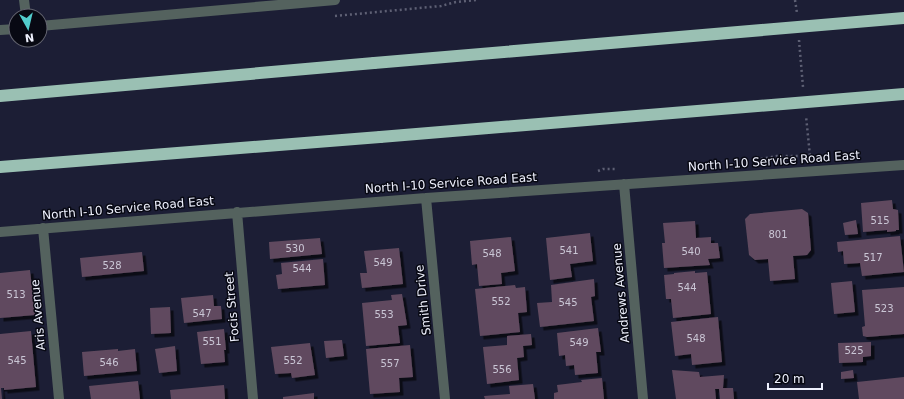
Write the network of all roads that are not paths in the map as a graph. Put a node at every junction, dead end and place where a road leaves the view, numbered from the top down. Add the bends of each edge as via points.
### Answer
1 (335, 0) edge
2 (218, 5) edge
3 (904, 18) edge
4 (48, 25) edge
5 (904, 94) edge
6 (0, 96) edge
7 (904, 165) edge
8 (0, 167) edge
9 (624, 184) junction
10 (426, 198) junction
11 (237, 212) junction
12 (43, 228) junction
13 (0, 232) edge
14 (59, 399) edge
15 (254, 399) edge
16 (446, 399) edge
17 (644, 399) edge

1 - 2 street
2 - 4 street
3 - 6 highway, bridge
5 - 8 highway, bridge
7 - 9 street, North I-10 Service Road East
9 - 10 street, North I-10 Service Road East
9 - 17 street, Andrews Avenue
10 - 11 street, North I-10 Service Road East
10 - 16 street, Smith Drive
11 - 12 street, North I-10 Service Road East
11 - 15 street, Focis Street
12 - 13 street, North I-10 Service Road East
12 - 14 street, Aris Avenue

